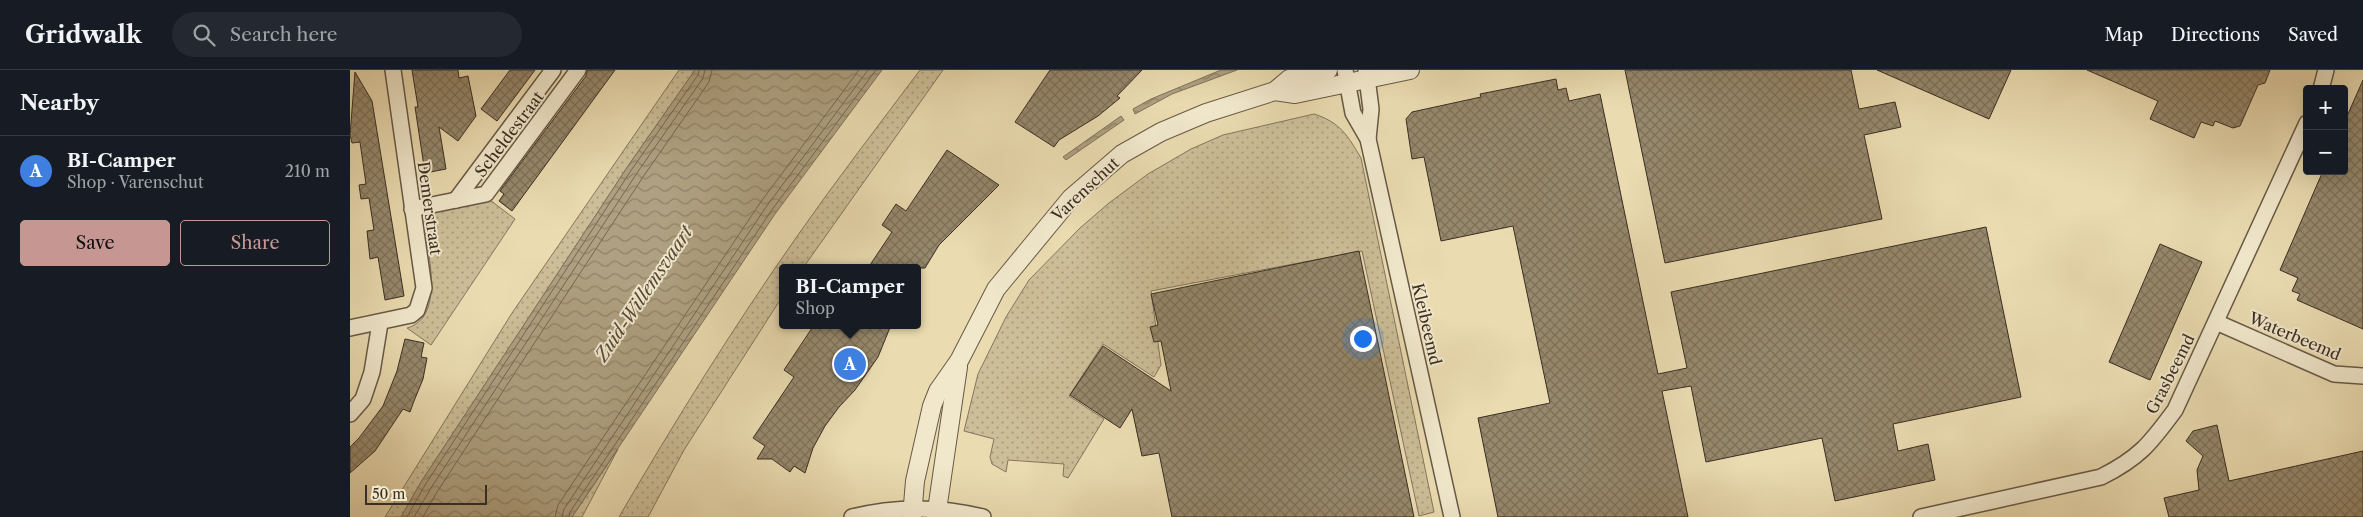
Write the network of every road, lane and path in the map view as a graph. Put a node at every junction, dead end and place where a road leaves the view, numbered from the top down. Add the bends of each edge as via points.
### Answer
1 (393, 70) edge
2 (553, 70) edge
3 (578, 70) edge
4 (1328, 70) edge
5 (1410, 70) edge
6 (2326, 70) edge
7 (1367, 74) edge
8 (1346, 77) edge
9 (2323, 85) edge
10 (1275, 92) junction
11 (2304, 130) edge
12 (1368, 139) junction
13 (456, 200) junction
14 (412, 209) junction
15 (2216, 322) junction
16 (380, 323) junction
17 (350, 328) edge
18 (959, 361) junction
19 (2363, 376) edge
20 (350, 414) edge
21 (913, 512) edge
22 (936, 513) edge
23 (852, 517) edge
24 (983, 517) edge
25 (1452, 517) edge
26 (1921, 517) edge

1 - 14 street, Demerstraat
2 - 13 street, Scheldestraat
3 - 13 street, Scheldestraat via 486,194
4 - 10 street, Varenschut via 1289,80
5 - 7 street, Varenschut
6 - 9 street
7 - 8 street, Varenschut
7 - 12 street, Kleibeemd via 1371,109
8 - 10 street, Varenschut via 1295,94
8 - 12 street, Kleibeemd via 1353,113
10 - 18 street, Varenschut via 1161,132 1122,154 1078,192 996,289
11 - 15 street, Grasbeemd
12 - 25 street, Kleibeemd
13 - 14 street, Scheldestraat
14 - 16 street, Demerstraat via 424,288 417,310 411,315
15 - 19 street, Waterbeemd via 2334,374
15 - 26 street, Grasbeemd via 2175,410 2152,441 2128,463 2101,478
16 - 17 street, Demerstraat
16 - 20 street via 372,372 363,399
18 - 21 street, Varenschut via 938,391 932,406 915,481
18 - 22 street, Varenschut
21 - 22 street
21 - 23 street via 874,512
22 - 24 street

